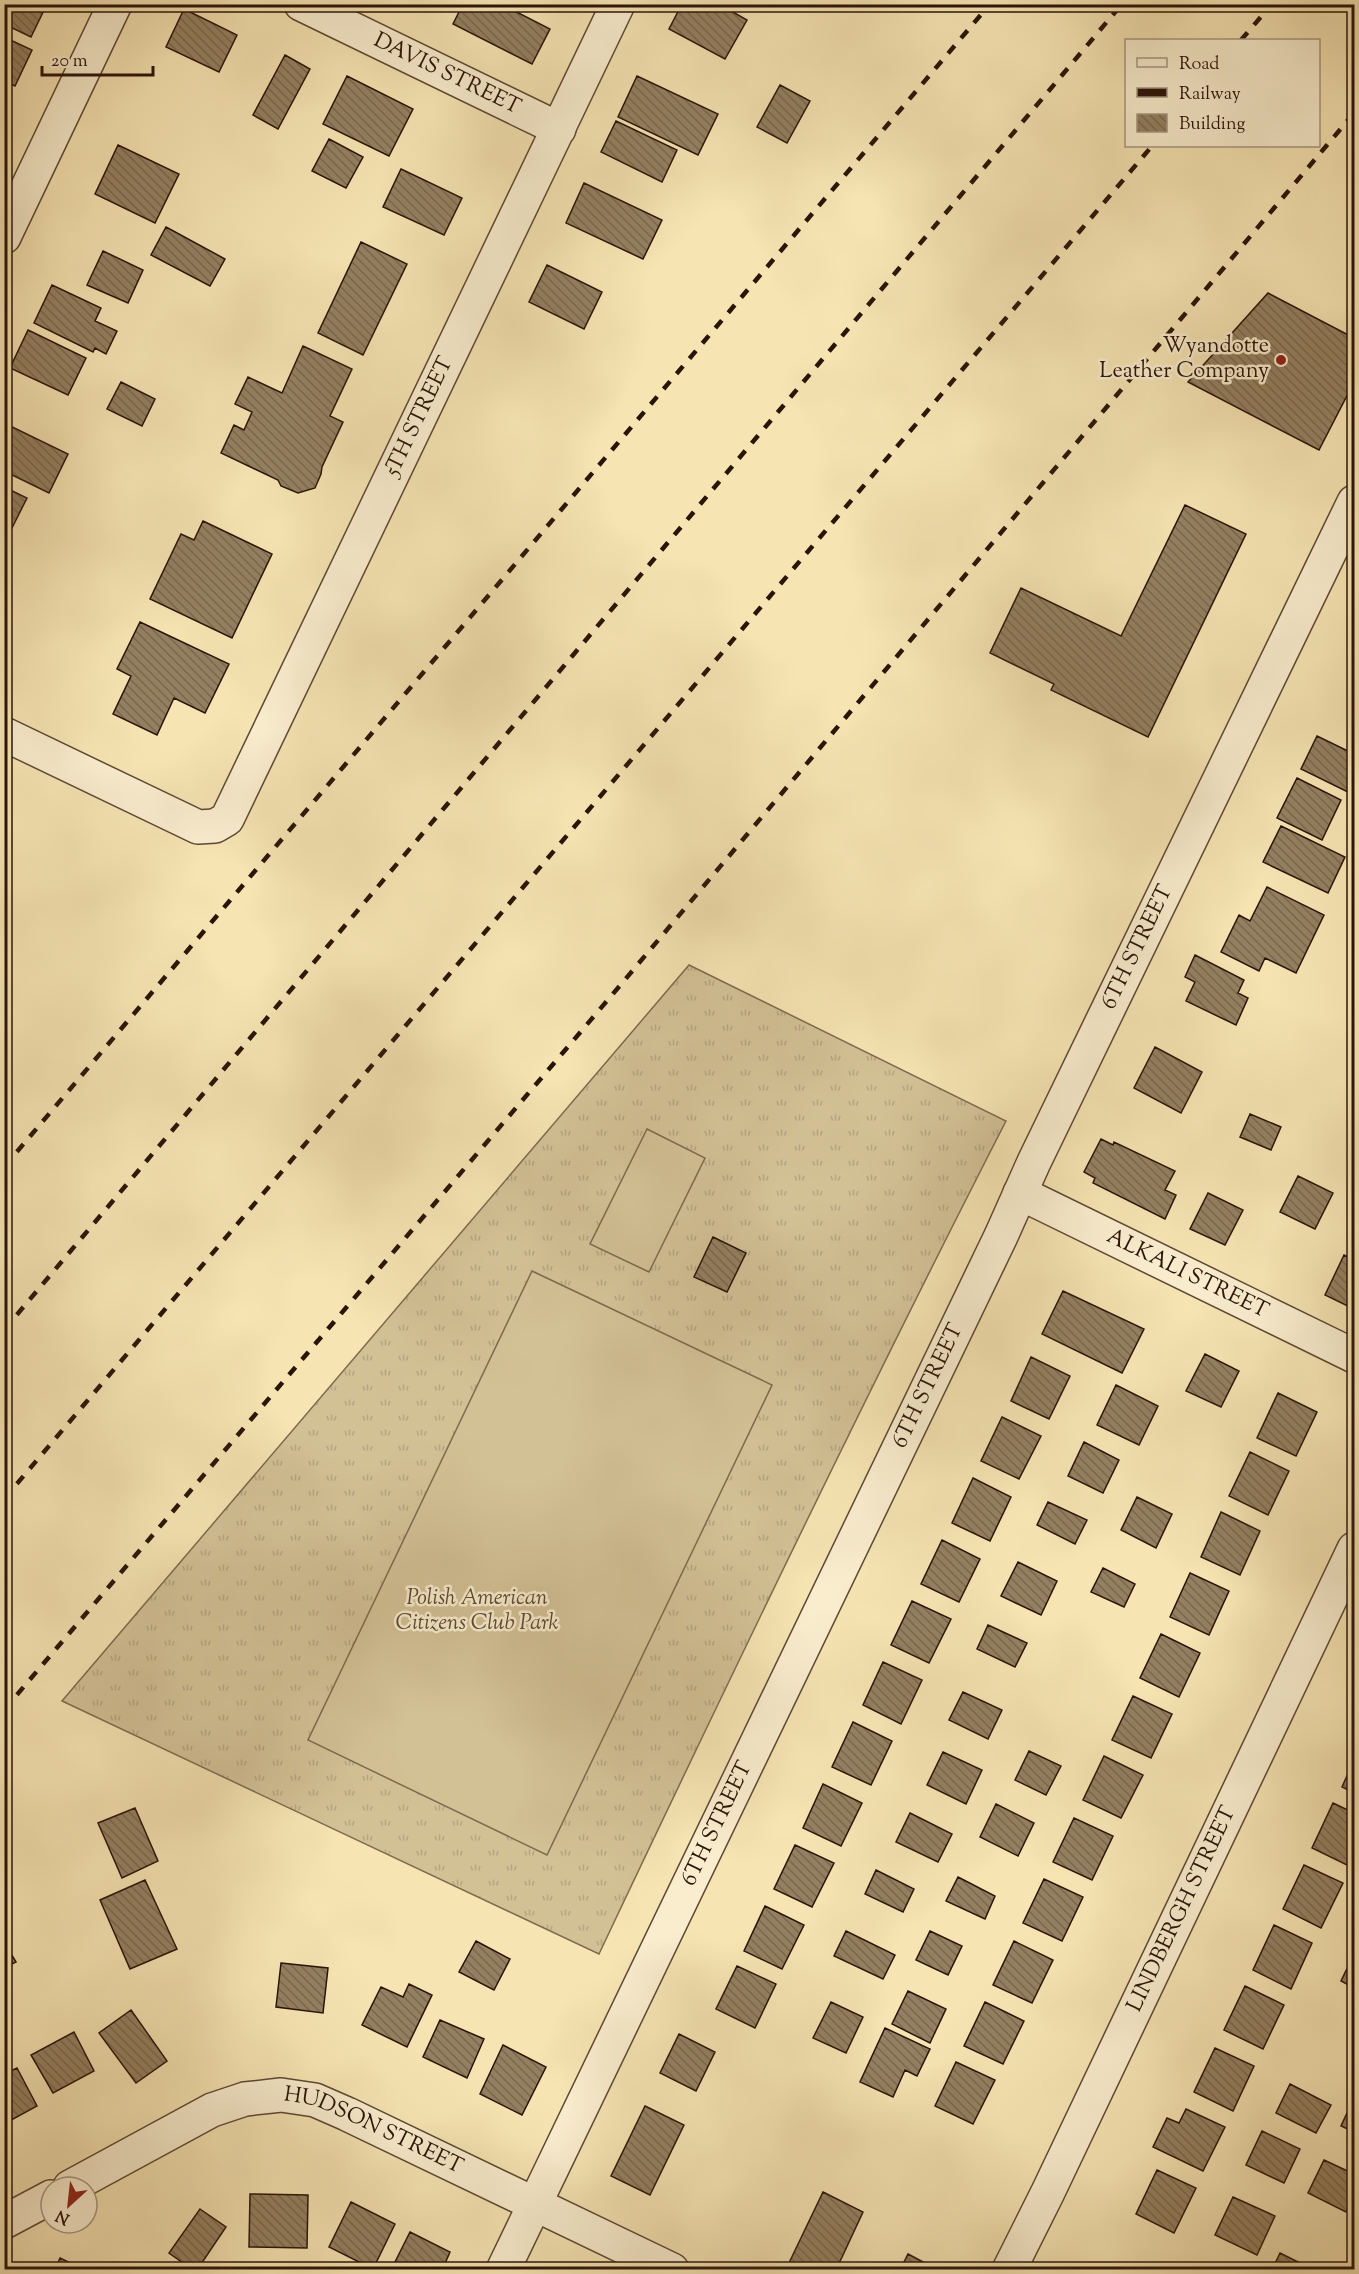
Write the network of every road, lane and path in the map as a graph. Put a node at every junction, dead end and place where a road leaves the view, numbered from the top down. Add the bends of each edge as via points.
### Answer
1 (115, 4) edge
2 (301, 4) edge
3 (618, 4) edge
4 (559, 129) junction
5 (4, 237) edge
6 (1353, 512) edge
7 (4, 734) edge
8 (1020, 1193) junction
9 (1354, 1356) edge
10 (1354, 1549) edge
11 (92, 2175) edge
12 (39, 2203) edge
13 (534, 2204) junction
14 (4, 2222) edge
15 (502, 2270) edge
16 (672, 2270) edge
17 (1009, 2270) edge

1 - 5 street
2 - 4 street, DAVIS STREET
3 - 4 street, 5TH STREET
4 - 7 street, 5TH STREET via 227,819 215,826 198,827
6 - 8 street, 6TH STREET
8 - 9 street, ALKALI STREET
8 - 13 street, 6TH STREET
10 - 17 street, LINDBERGH STREET
11 - 13 street, HUDSON STREET via 212,2110 245,2099 280,2095 315,2100 336,2109
12 - 14 street
13 - 15 street, 6TH STREET
13 - 16 street, HUDSON STREET

